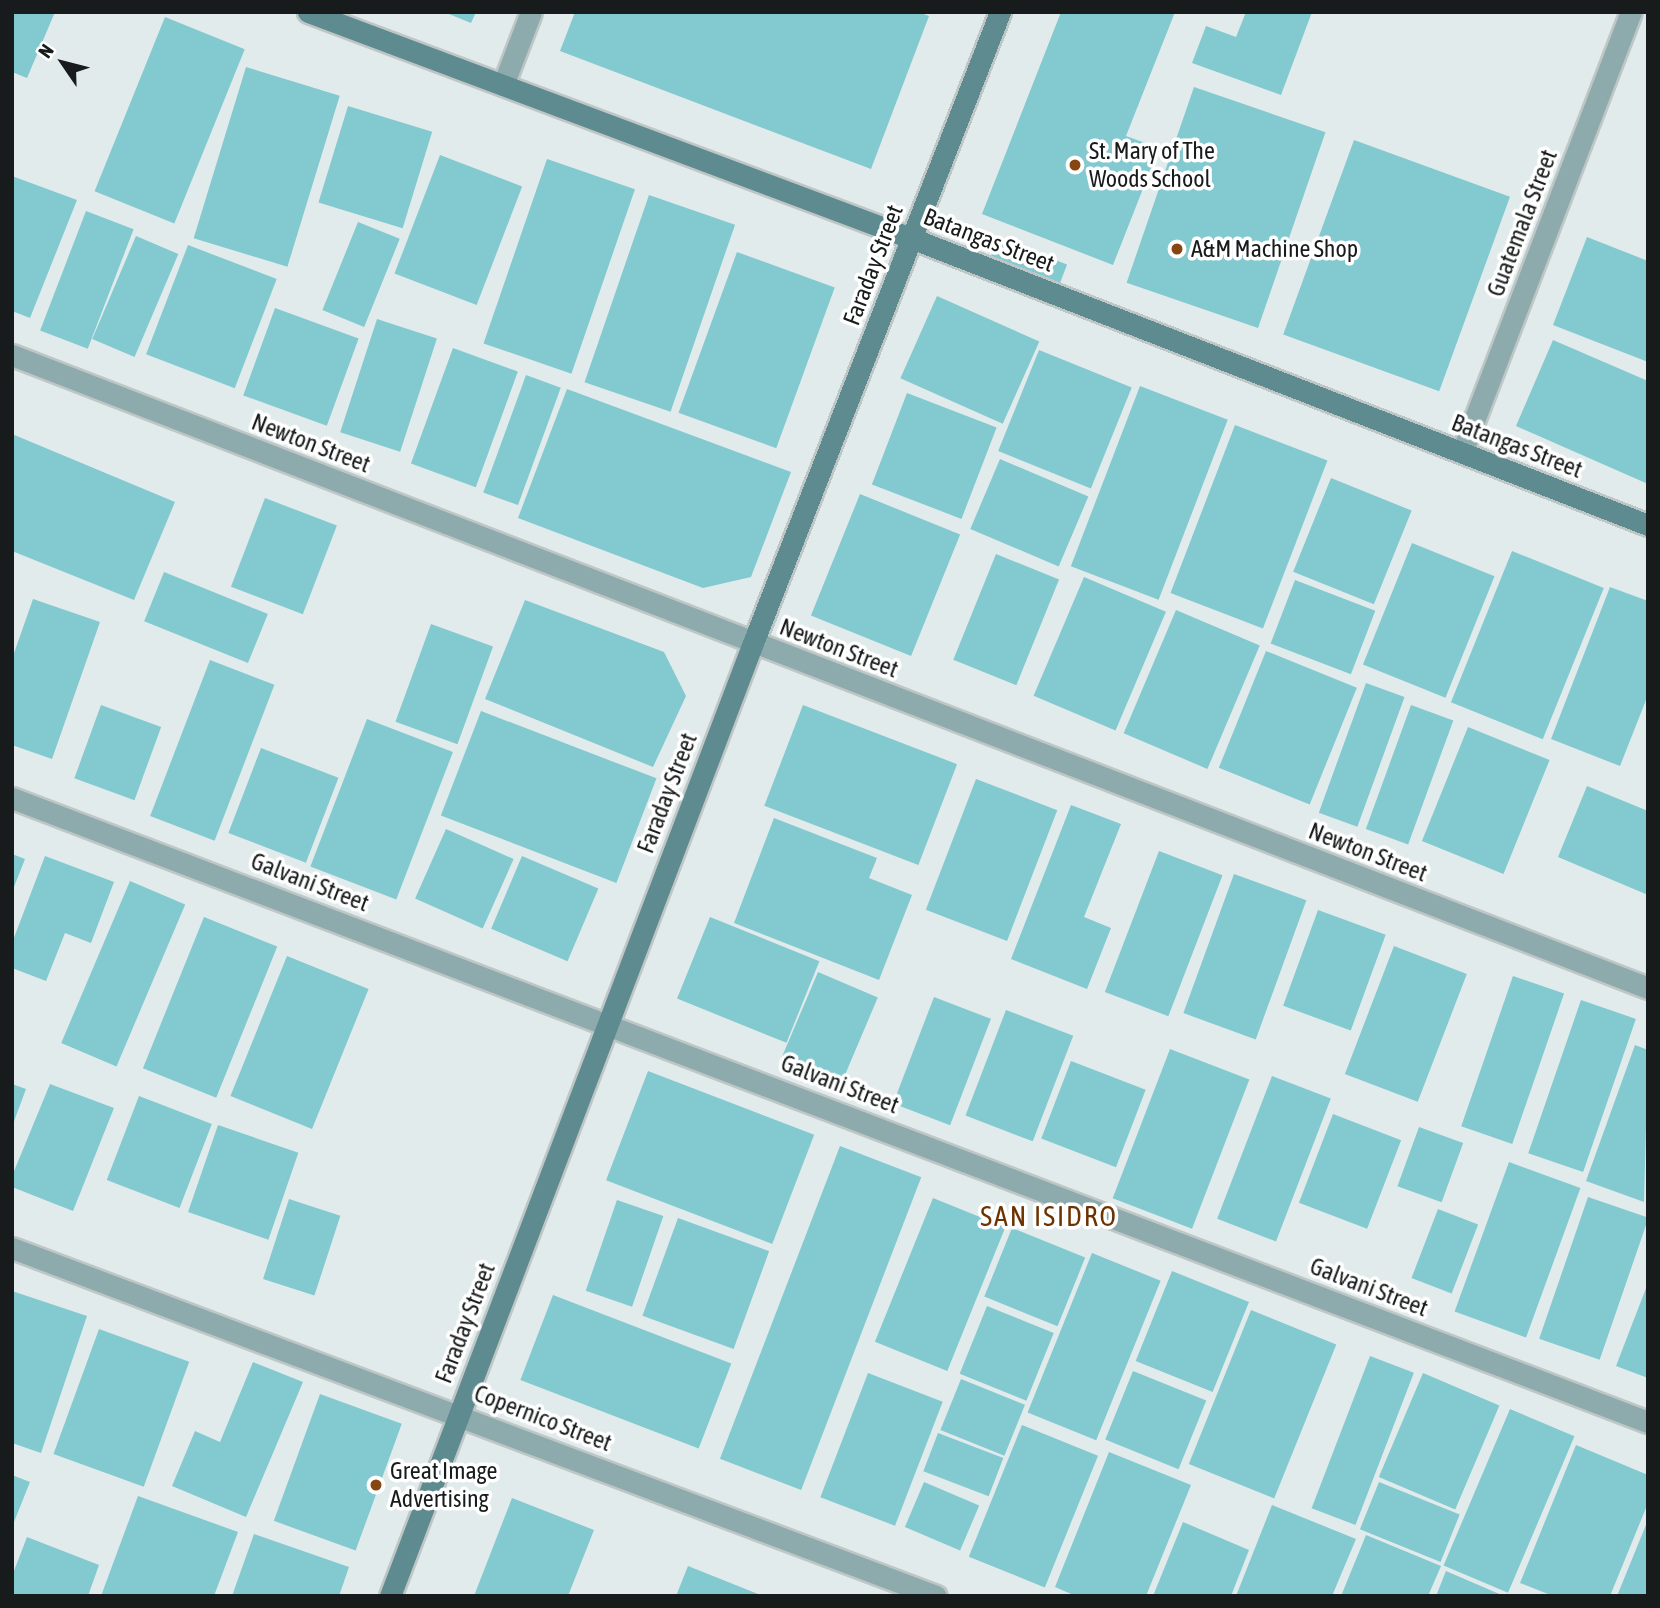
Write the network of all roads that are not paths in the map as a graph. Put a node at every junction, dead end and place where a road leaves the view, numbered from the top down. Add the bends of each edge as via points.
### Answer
1 (308, 12) edge
2 (531, 12) edge
3 (1000, 12) edge
4 (1631, 12) edge
5 (503, 85) junction
6 (911, 239) junction
7 (12, 355) edge
8 (1462, 452) junction
9 (1648, 525) edge
10 (753, 643) junction
11 (12, 798) edge
12 (1648, 988) edge
13 (608, 1023) junction
14 (12, 1248) edge
15 (459, 1413) junction
16 (1648, 1422) edge
17 (390, 1596) edge
18 (936, 1596) edge

1 - 5 street, Batangas Street
2 - 5 street
3 - 6 street, Faraday Street
4 - 8 street, Guatemala Street
5 - 6 street, Batangas Street
6 - 8 street, Batangas Street
6 - 10 street, Faraday Street
7 - 10 street, Newton Street
8 - 9 street, Batangas Street
10 - 12 street, Newton Street
10 - 13 street, Faraday Street
11 - 13 street, Galvani Street
13 - 15 street, Faraday Street
13 - 16 street, Galvani Street
14 - 15 street, Copernico Street
15 - 17 street, Faraday Street
15 - 18 street, Copernico Street

